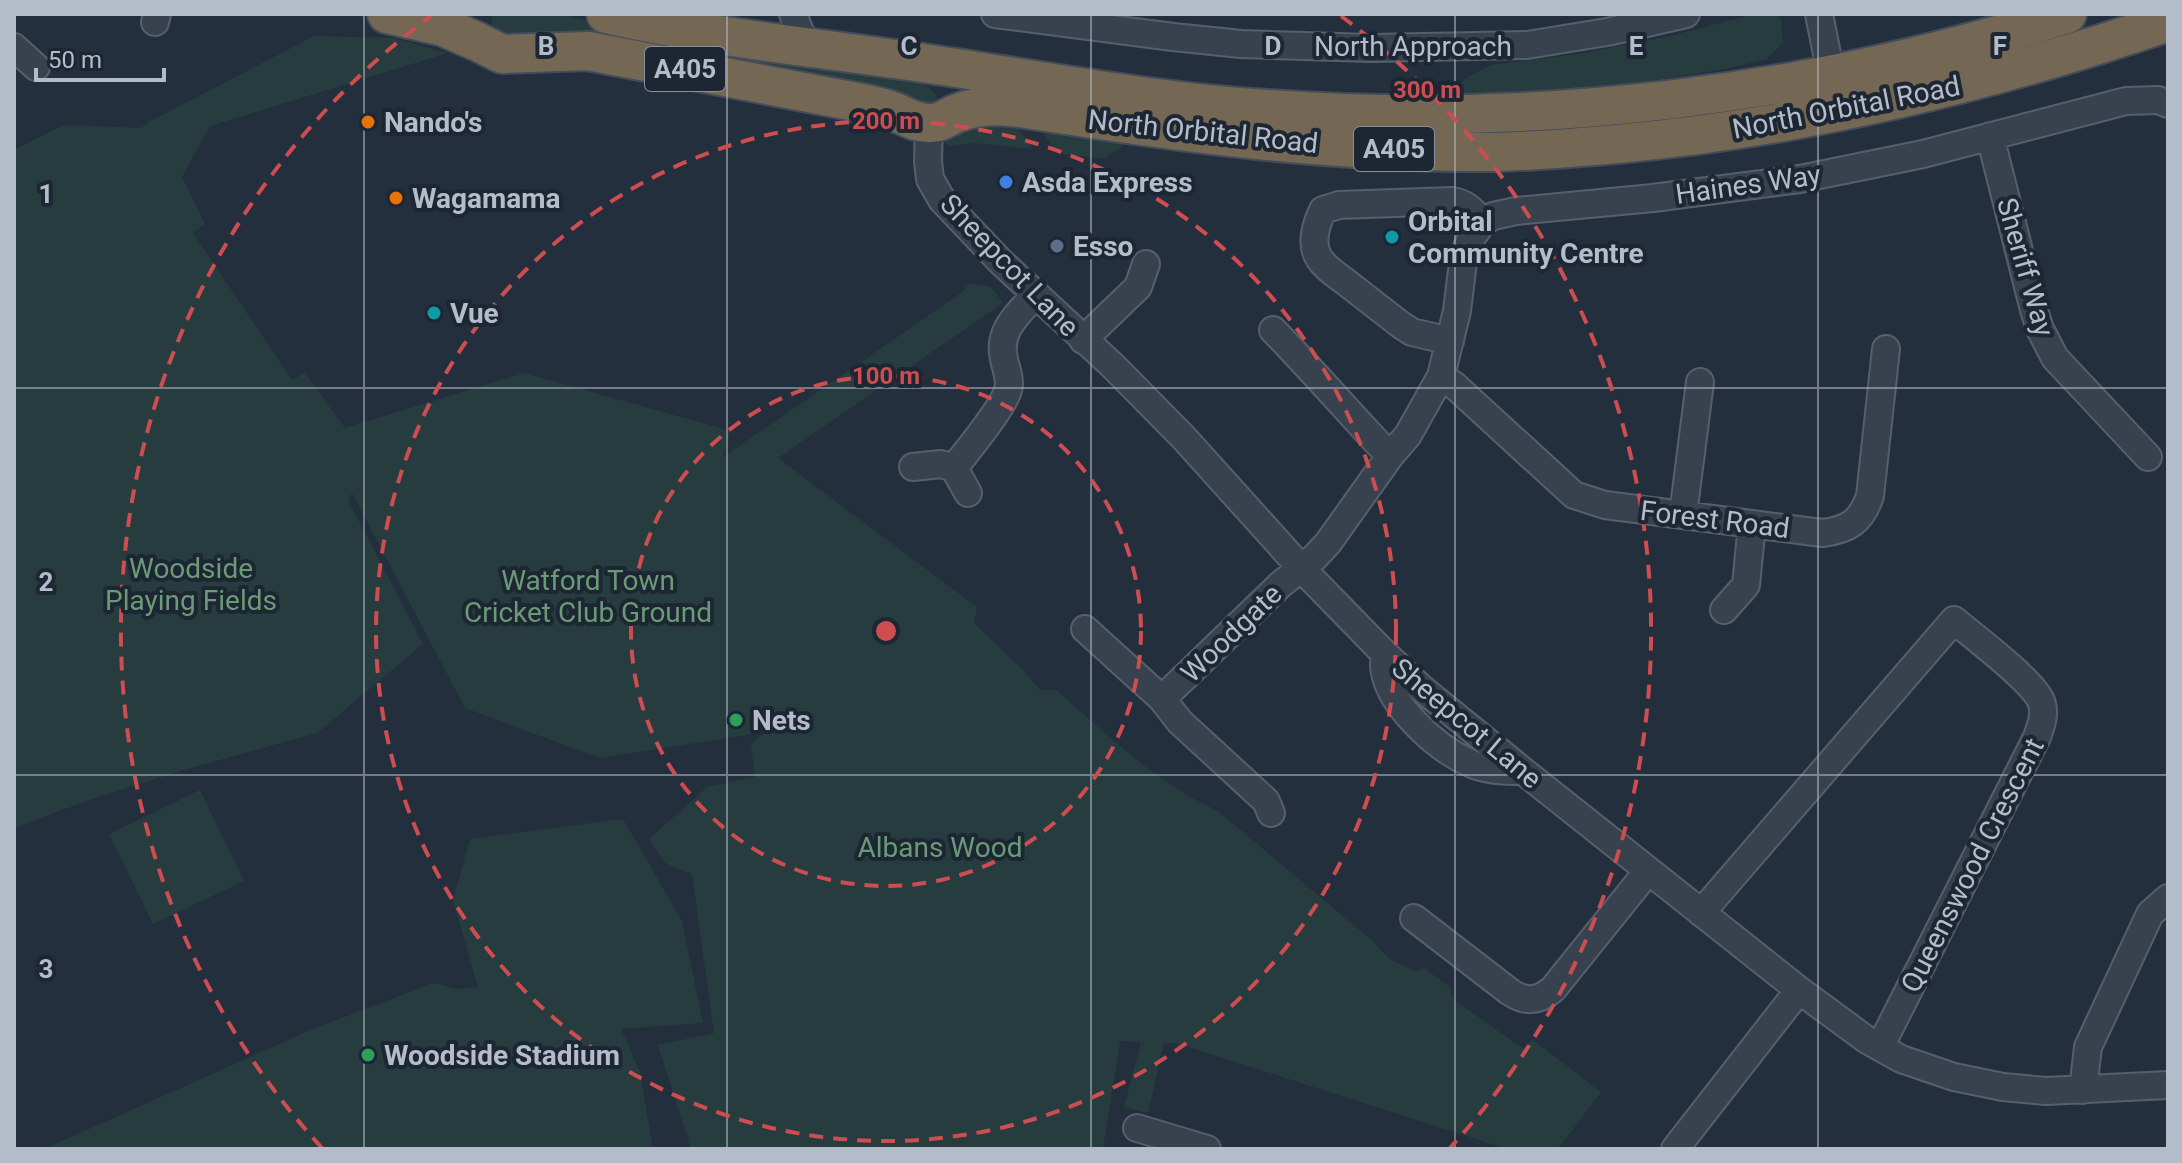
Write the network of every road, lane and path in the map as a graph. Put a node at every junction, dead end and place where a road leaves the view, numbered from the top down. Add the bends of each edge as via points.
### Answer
1 (387, 14) edge
2 (606, 14) edge
3 (737, 14) edge
4 (793, 14) edge
5 (995, 14) edge
6 (1686, 14) edge
7 (1819, 14) edge
8 (2067, 14) edge
9 (2168, 22) edge
10 (1173, 26) edge
11 (478, 28) edge
12 (701, 31) junction
13 (14, 47) edge
14 (810, 48) junction
15 (929, 64) junction
16 (36, 67) dead end
17 (1831, 74) junction
18 (2168, 104) edge
19 (1838, 113) junction
20 (941, 119) junction
21 (1990, 136) junction
22 (1483, 222) junction
23 (1146, 264) dead end
24 (1035, 295) junction
25 (1273, 330) dead end
26 (1083, 340) junction
27 (1450, 341) junction
28 (1886, 349) dead end
29 (1441, 376) junction
30 (1700, 382) dead end
31 (1390, 456) junction
32 (2148, 457) dead end
33 (913, 467) dead end
34 (954, 468) junction
35 (968, 493) dead end
36 (1683, 515) junction
37 (1752, 524) junction
38 (1302, 569) junction
39 (1724, 610) dead end
40 (1085, 629) dead end
41 (1162, 699) junction
42 (1271, 813) dead end
43 (1648, 871) junction
44 (2168, 898) edge
45 (1701, 913) junction
46 (1414, 918) dead end
47 (1799, 990) junction
48 (1880, 1047) junction
49 (2168, 1085) edge
50 (2083, 1090) junction
51 (1137, 1128) dead end
52 (1207, 1149) edge
53 (1675, 1149) edge

1 - 11 highway, A405 via 444,27
2 - 12 highway, North Orbital Road / A405
3 - 12 street
4 - 14 street
5 - 10 street, North Approach
6 - 10 street, North Approach via 1527,45 1241,44
7 - 17 street
8 - 17 highway, North Orbital Road / A405
9 - 19 highway, North Orbital Road / A405 via 2022,69
11 - 20 highway, A405 via 502,54 588,51 867,104 911,120
12 - 14 highway, North Orbital Road / A405
13 - 16 street
14 - 15 highway, North Orbital Road / A405
15 - 17 highway, North Orbital Road / A405 via 1264,109 1449,115 1700,96
15 - 20 highway via 951,95
17 - 19 street
18 - 21 street, Haines Way via 2126,101
19 - 20 highway, North Orbital Road / A405 via 1670,139 1483,152 1270,140 996,105
20 - 24 street, Sheepcot Lane via 928,161 930,179 942,200
21 - 22 street, Haines Way via 1800,179 1516,211
21 - 32 street, Sheriff Way via 2045,341
22 - 27 street via 1464,254
22 - 27 street via 1470,208 1452,201 1339,205 1323,210 1318,220 1316,248 1329,269 1412,332
23 - 26 street via 1138,287
24 - 26 street, Sheepcot Lane
24 - 34 street via 1004,335 1009,383 1005,397
25 - 31 street
26 - 38 street, Sheepcot Lane via 1184,438
27 - 29 street
28 - 37 street, Forest Road via 1870,496 1860,517 1844,529 1822,533
29 - 31 street
29 - 36 street, Forest Road via 1574,495 1605,505
30 - 36 street
31 - 38 street via 1328,543
33 - 34 street
34 - 35 street
36 - 37 street, Forest Road
37 - 39 street via 1746,585
38 - 41 street, Woodgate
38 - 43 street, Sheepcot Lane via 1420,687
40 - 41 street, Woodgate
41 - 42 street, Woodgate via 1266,801
43 - 45 street, Sheepcot Lane
43 - 46 street via 1553,989 1537,999 1520,999
44 - 50 street via 2150,914 2088,1047
45 - 47 street, Sheepcot Lane
45 - 48 street, Queenswood Crescent via 1947,614 2029,684 2043,704 2042,722
47 - 48 street, Sheepcot Lane
47 - 53 street
48 - 50 street, Sheepcot Lane via 1965,1079 2046,1091
49 - 50 street, Sheepcot Lane
51 - 52 street

